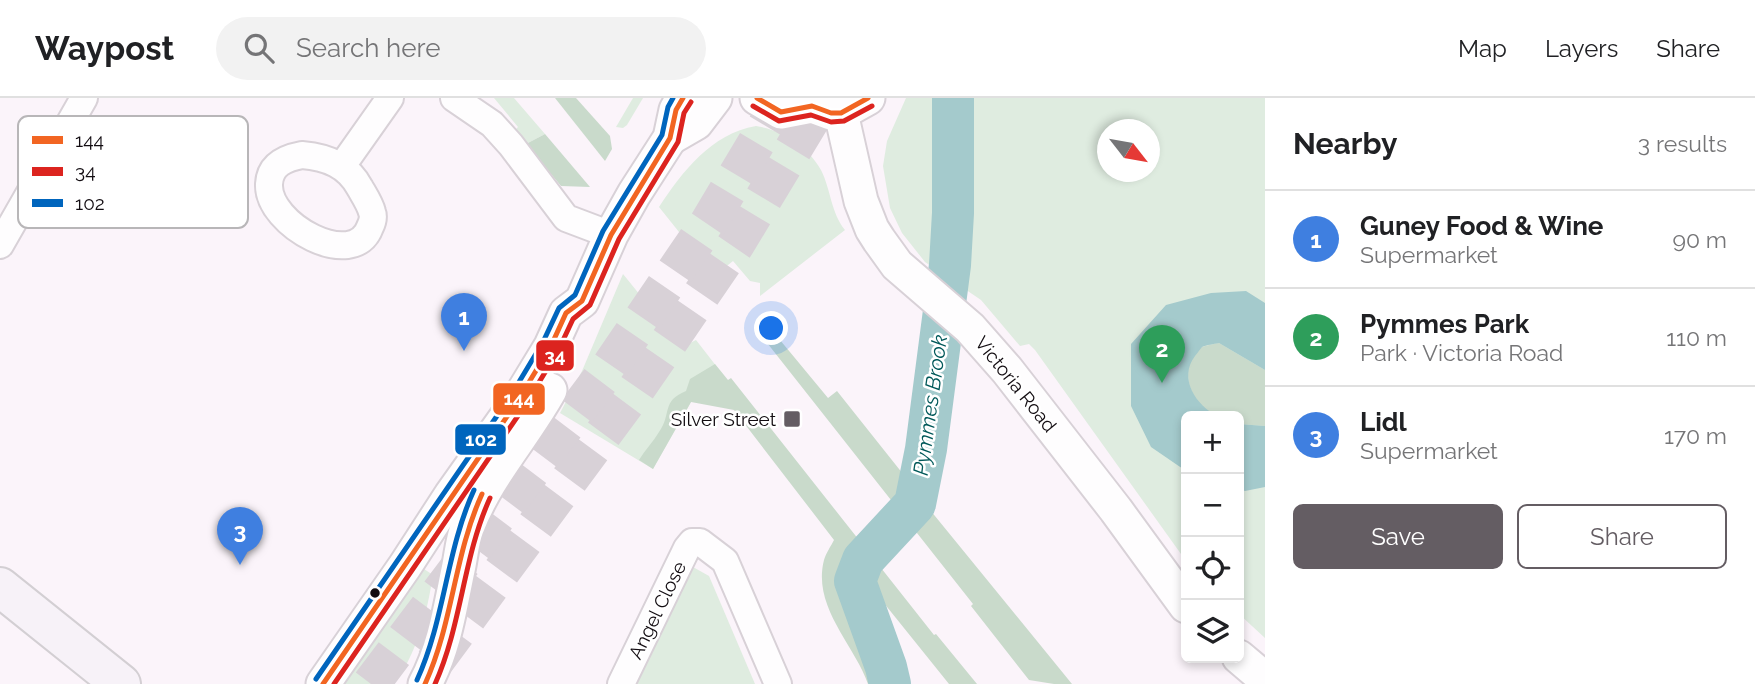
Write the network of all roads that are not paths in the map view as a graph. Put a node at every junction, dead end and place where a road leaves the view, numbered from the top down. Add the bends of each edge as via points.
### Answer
1 (84, 98) edge
2 (390, 98) edge
3 (454, 98) edge
4 (684, 98) edge
5 (715, 98) edge
6 (757, 98) edge
7 (832, 104) edge
8 (74, 116) edge
9 (670, 138) junction
10 (342, 166) dead end
11 (18, 214) edge
12 (611, 235) junction
13 (0, 245) edge
14 (582, 301) junction
15 (0, 587) edge
16 (1181, 600) edge
17 (1244, 661) edge
18 (1265, 679) edge
19 (121, 684) edge
20 (323, 684) edge
21 (425, 684) edge
22 (621, 684) edge
23 (778, 684) edge

1 - 8 street
2 - 10 street
3 - 12 street via 492,124 566,218
4 - 9 street via 676,110
5 - 9 street via 696,123
6 - 7 street, Victoria Road via 781,113
7 - 16 street, Victoria Road via 872,229 897,265 970,328 1007,369
9 - 12 street
11 - 13 street
12 - 14 street
14 - 20 street via 566,313 517,402
14 - 21 street via 584,321 555,382 476,505 465,532 443,643
15 - 19 main road
17 - 18 street
22 - 23 street, Angel Close via 692,542 700,542 725,561

